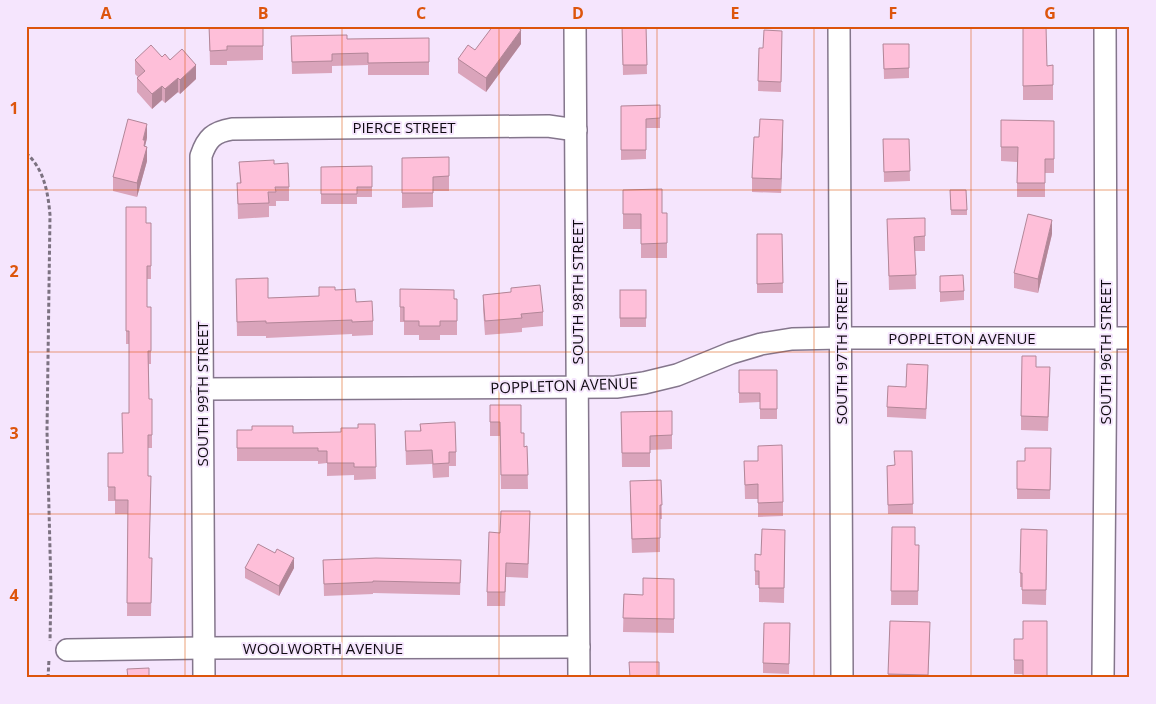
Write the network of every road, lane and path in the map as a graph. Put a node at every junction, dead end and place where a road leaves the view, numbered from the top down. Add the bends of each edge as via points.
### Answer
1 (575, 26) edge
2 (838, 26) edge
3 (1105, 26) edge
4 (232, 129) joint
5 (576, 130) junction
6 (26, 153) edge
7 (841, 338) junction
8 (1106, 338) junction
9 (1130, 338) edge
10 (577, 387) junction
11 (202, 389) junction
12 (59, 646) joint
13 (579, 647) junction
14 (204, 648) junction
15 (204, 678) edge
16 (579, 678) edge
17 (842, 678) edge
18 (1103, 678) edge

1 - 5 street, SOUTH 98TH STREET
2 - 7 street, SOUTH 97TH STREET
3 - 8 street, SOUTH 96TH STREET
4 - 5 street, PIERCE STREET via 548,126
4 - 11 street, SOUTH 99TH STREET via 213,135 201,156
5 - 10 street, SOUTH 98TH STREET
6 - 12 path via 44,179 50,215 47,431 51,623
7 - 8 street, POPPLETON AVENUE
7 - 10 street, POPPLETON AVENUE via 792,339 761,344 677,375 644,383
7 - 17 street, SOUTH 97TH STREET
8 - 9 street, POPPLETON AVENUE
8 - 18 street, SOUTH 96TH STREET
10 - 11 street, POPPLETON AVENUE
10 - 13 street, SOUTH 98TH STREET
11 - 14 street, SOUTH 99TH STREET
12 - 14 street, WOOLWORTH AVENUE
13 - 14 street, WOOLWORTH AVENUE
13 - 16 street, SOUTH 98TH STREET
14 - 15 street, SOUTH 99TH STREET

